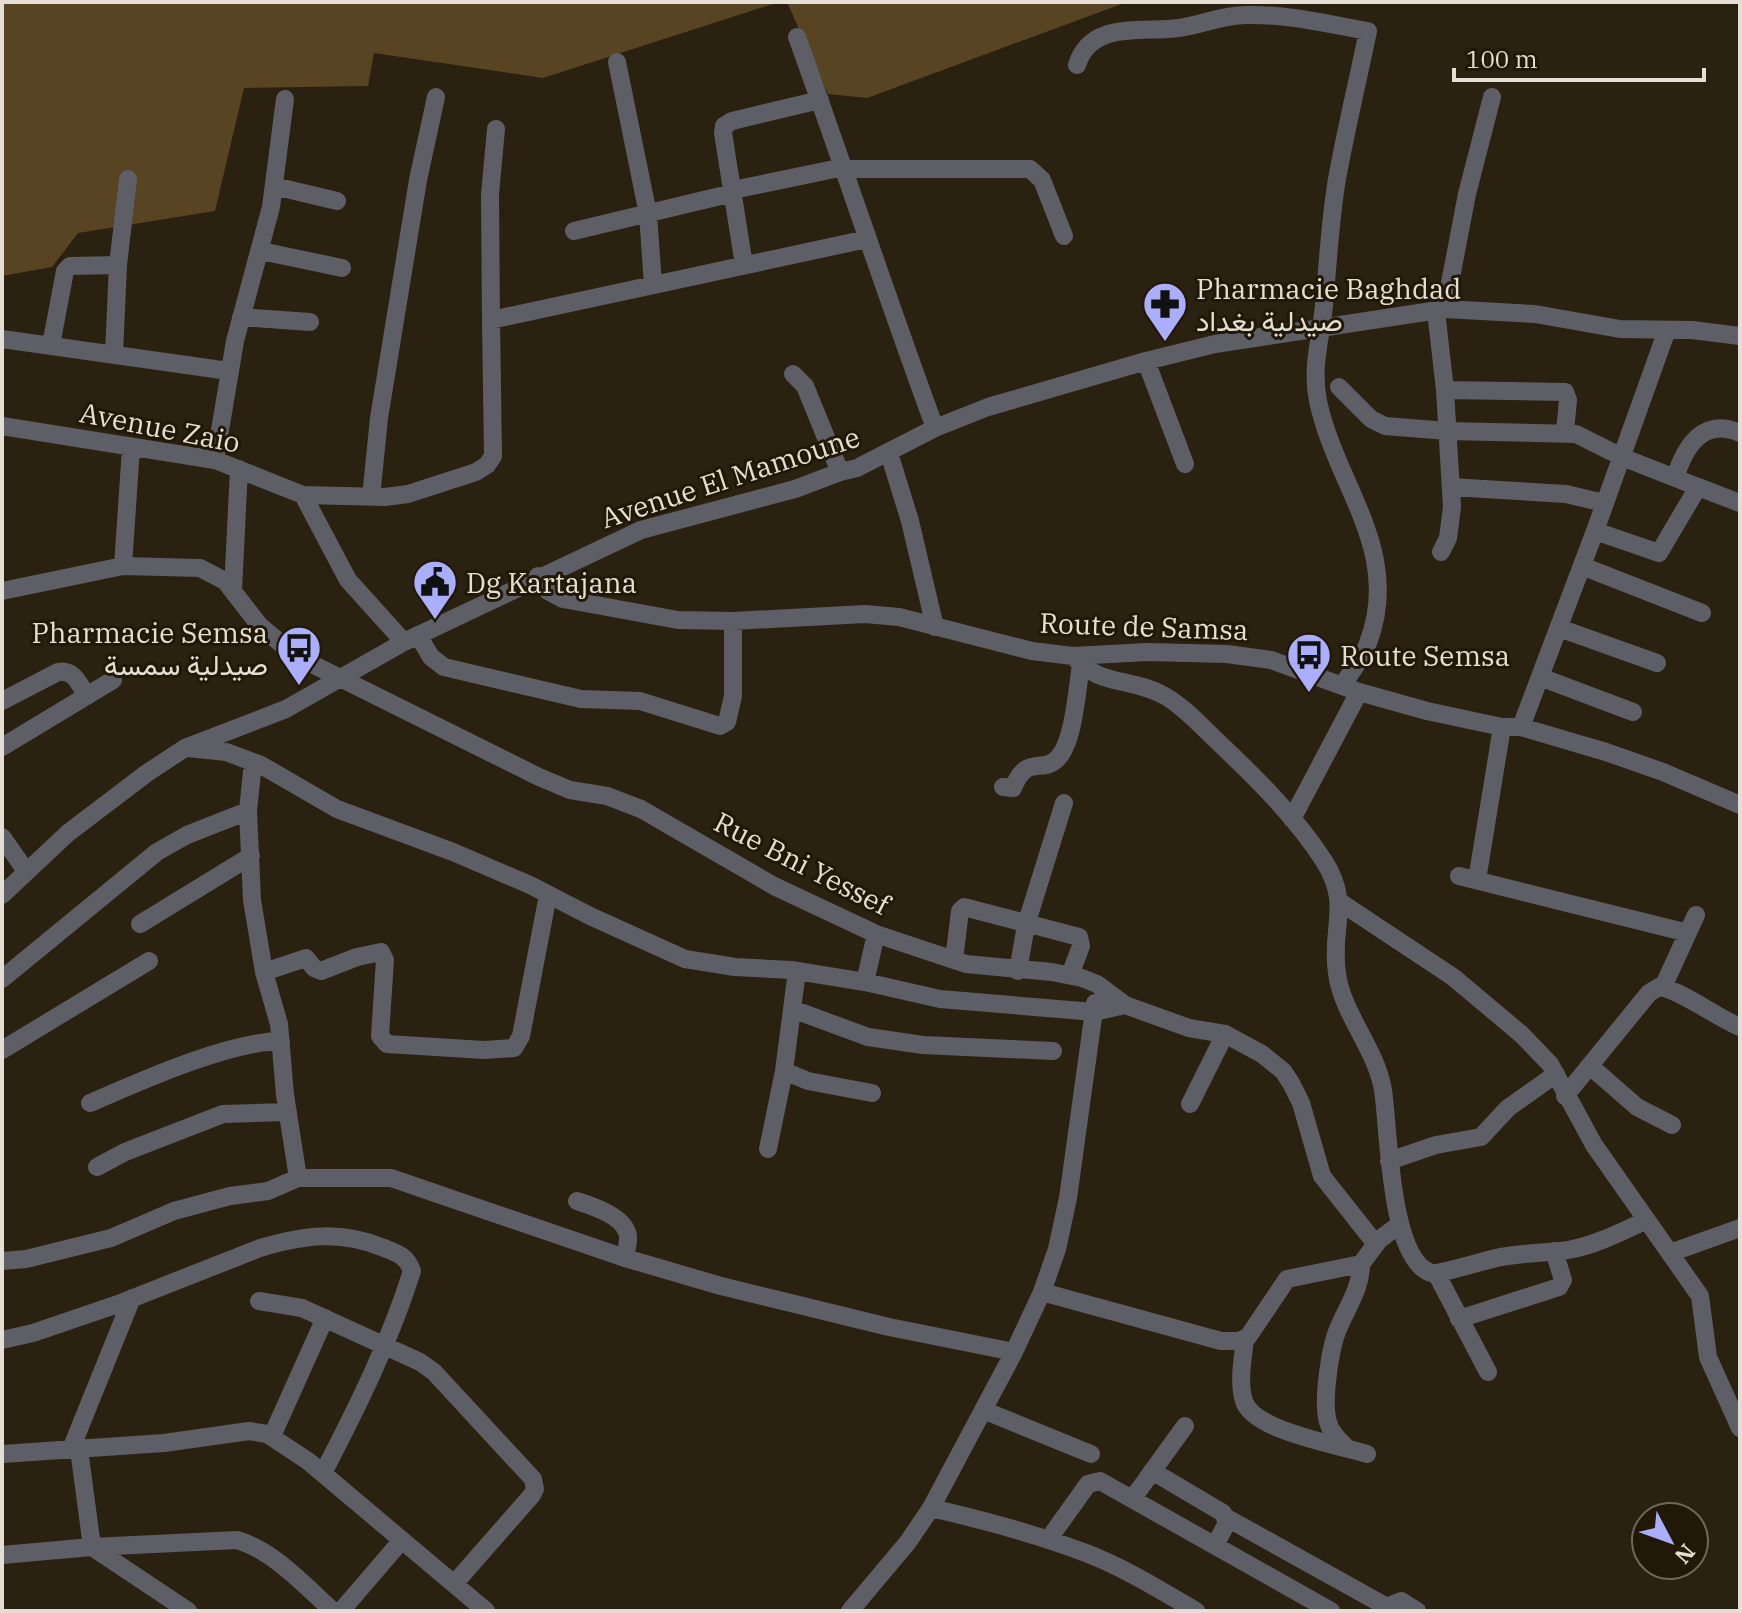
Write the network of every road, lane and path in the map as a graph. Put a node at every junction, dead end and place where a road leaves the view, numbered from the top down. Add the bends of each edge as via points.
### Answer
1 (797, 37) dead end
2 (617, 62) dead end
3 (1077, 65) dead end
4 (436, 97) dead end
5 (1492, 97) dead end
6 (285, 99) dead end
7 (820, 100) junction
8 (496, 129) dead end
9 (844, 168) junction
10 (128, 179) dead end
11 (274, 186) junction
12 (733, 192) junction
13 (337, 201) dead end
14 (648, 214) junction
15 (574, 231) dead end
16 (1064, 236) dead end
17 (867, 239) junction
18 (261, 251) junction
19 (118, 265) junction
20 (744, 265) junction
21 (342, 268) dead end
22 (653, 285) junction
23 (1441, 310) junction
24 (241, 317) junction
25 (491, 320) junction
26 (310, 322) dead end
27 (1322, 327) junction
28 (1667, 330) junction
29 (1740, 336) edge
30 (2, 339) edge
31 (51, 345) junction
32 (114, 353) junction
33 (1146, 361) junction
34 (229, 371) junction
35 (793, 374) dead end
36 (1339, 387) dead end
37 (1445, 390) junction
38 (2, 426) edge
39 (935, 428) junction
40 (1448, 431) junction
41 (1565, 432) junction
42 (1740, 433) edge
43 (131, 448) junction
44 (889, 453) junction
45 (1622, 457) junction
46 (215, 460) junction
47 (1185, 464) dead end
48 (239, 469) junction
49 (840, 472) junction
50 (1675, 478) junction
51 (1451, 487) junction
52 (1698, 487) junction
53 (303, 495) junction
54 (371, 497) junction
55 (1604, 503) junction
56 (1740, 503) edge
57 (1595, 531) junction
58 (1441, 552) dead end
59 (123, 566) junction
60 (1582, 566) junction
61 (538, 576) junction
62 (233, 590) junction
63 (2, 591) edge
64 (1702, 613) dead end
65 (733, 621) junction
66 (935, 627) junction
67 (1559, 628) junction
68 (411, 639) junction
69 (1077, 661) junction
70 (1657, 663) dead end
71 (1540, 677) junction
72 (344, 678) junction
73 (113, 680) dead end
74 (1351, 688) junction
75 (87, 696) junction
76 (2, 701) edge
77 (1633, 712) dead end
78 (1511, 727) junction
79 (2, 747) edge
80 (185, 748) junction
81 (253, 762) junction
82 (1003, 787) dead end
83 (1064, 803) dead end
84 (1740, 805) edge
85 (248, 811) junction
86 (1292, 819) junction
87 (2, 837) edge
88 (251, 856) junction
89 (26, 871) junction
90 (2, 895) edge
91 (548, 895) junction
92 (1340, 902) junction
93 (1696, 915) dead end
94 (140, 924) dead end
95 (1026, 925) junction
96 (1688, 933) junction
97 (876, 934) junction
98 (954, 960) junction
99 (149, 961) dead end
100 (797, 971) junction
101 (1018, 971) junction
102 (264, 972) junction
103 (1070, 975) junction
104 (2, 979) edge
105 (865, 982) junction
106 (1097, 984) junction
107 (1663, 987) junction
108 (1125, 1005) junction
109 (792, 1009) junction
110 (1094, 1012) junction
111 (1740, 1027) edge
112 (1225, 1034) junction
113 (281, 1041) junction
114 (2, 1050) edge
115 (1053, 1051) dead end
116 (1590, 1066) junction
117 (784, 1071) junction
118 (1556, 1074) junction
119 (872, 1093) dead end
120 (1565, 1096) junction
121 (90, 1103) dead end
122 (1190, 1104) dead end
123 (288, 1112) junction
124 (1672, 1125) dead end
125 (768, 1149) dead end
126 (1389, 1161) junction
127 (97, 1167) dead end
128 (298, 1178) junction
129 (577, 1201) dead end
130 (1647, 1220) junction
131 (1400, 1224) junction
132 (1740, 1228) edge
133 (1375, 1243) junction
134 (1554, 1251) junction
135 (1670, 1253) junction
136 (625, 1258) junction
137 (2, 1261) edge
138 (1361, 1264) junction
139 (1436, 1273) junction
140 (1042, 1292) junction
141 (132, 1298) junction
142 (259, 1301) dead end
143 (325, 1318) junction
144 (1459, 1319) junction
145 (1245, 1339) junction
146 (2, 1340) edge
147 (384, 1347) junction
148 (1014, 1352) junction
149 (1488, 1372) dead end
150 (983, 1410) junction
151 (1185, 1426) dead end
152 (1740, 1428) edge
153 (272, 1436) junction
154 (1346, 1447) junction
155 (75, 1449) junction
156 (2, 1454) edge
157 (1091, 1454) dead end
158 (1367, 1454) dead end
159 (1152, 1471) junction
160 (323, 1473) junction
161 (1133, 1498) junction
162 (931, 1508) junction
163 (1227, 1518) junction
164 (402, 1540) junction
165 (1048, 1540) junction
166 (1215, 1545) junction
167 (92, 1547) junction
168 (2, 1555) edge
169 (454, 1584) junction
170 (1388, 1610) edge
171 (188, 1611) edge
172 (333, 1611) edge
173 (341, 1611) edge
174 (486, 1611) edge
175 (850, 1611) edge
176 (1196, 1611) edge
177 (1331, 1611) edge
178 (1417, 1611) edge

1 - 7 street
2 - 14 street
3 - 27 street via 1085,48 1104,34 1180,28 1244,15 1368,31 1337,181
4 - 54 street via 379,418
5 - 23 street
6 - 11 street
7 - 9 street
7 - 12 street via 724,126
8 - 25 street via 490,194
9 - 12 street
9 - 16 street via 1030,169 1042,180
9 - 17 street
10 - 19 street
11 - 13 street
11 - 18 street
12 - 14 street
12 - 20 street
14 - 15 street
14 - 22 street
17 - 20 street
17 - 39 street
18 - 21 street
18 - 24 street
19 - 31 street via 70,266 65,271
19 - 32 street
20 - 22 street
22 - 25 street
23 - 27 street, Avenue El Mamoune
23 - 28 street, Avenue El Mamoune
23 - 37 street
24 - 26 street
24 - 34 street
25 - 54 street via 490,461 466,476 408,494
27 - 33 street, Avenue El Mamoune
27 - 74 street via 1314,362 1319,404 1377,561 1377,605
28 - 29 street, Avenue El Mamoune
28 - 45 street
30 - 31 street
31 - 32 street
32 - 34 street
33 - 39 street, Avenue El Mamoune
33 - 47 street
34 - 46 street
35 - 49 street via 805,386
36 - 40 street via 1385,426
37 - 40 street
37 - 41 street via 1565,392
38 - 43 street, Avenue Zaio
39 - 44 street, Avenue El Mamoune
40 - 41 street
40 - 51 street
41 - 45 street
42 - 50 street via 1717,427 1701,435 1682,455
43 - 46 street, Avenue Zaio
43 - 59 street
44 - 49 street, Avenue El Mamoune
44 - 66 street
45 - 50 street
45 - 55 street
46 - 48 street, Avenue Zaio
48 - 53 street, Avenue Zaio
48 - 62 street
49 - 61 street, Avenue El Mamoune via 641,530
50 - 52 street
51 - 55 street via 1566,494
51 - 58 street via 1452,521
52 - 56 street
52 - 57 street via 1659,553
53 - 54 street
53 - 68 street via 348,580
55 - 57 street
57 - 60 street
59 - 62 street, Rue Bni Yessef via 200,568
59 - 63 street, Rue Bni Yessef
60 - 64 street
60 - 67 street
61 - 65 street, Route de Samsa via 548,591 563,599 678,620
61 - 68 street, Avenue El Mamoune
62 - 72 street, Rue Bni Yessef via 272,637 296,656
65 - 66 street, Route de Samsa via 865,614
65 - 68 street via 732,707 720,726 640,701 581,699 444,667
66 - 69 street, Route de Samsa
67 - 70 street
67 - 71 street
68 - 72 street, Avenue El Mamoune
69 - 74 street, Route de Samsa via 1147,652 1227,654 1271,660
69 - 82 street via 1068,738 1059,757 1029,766 1013,788
69 - 86 street via 1097,677 1148,687 1176,703
71 - 77 street
71 - 78 street
72 - 80 street, Avenue El Mamoune via 286,709
72 - 97 street, Rue Bni Yessef via 498,759 570,790 641,809 786,892
73 - 75 street
74 - 78 street, Route de Samsa via 1427,711
74 - 86 street
75 - 76 street via 66,670
75 - 79 street
78 - 84 street, Route de Samsa via 1620,757
78 - 96 street via 1468,878
80 - 81 street via 226,752
80 - 89 street, Avenue El Mamoune via 68,833
81 - 85 street
81 - 91 street via 337,809
83 - 95 street
85 - 88 street
85 - 104 street via 157,852
86 - 92 street via 1326,865
87 - 89 street
88 - 94 street
88 - 102 street
89 - 90 street, Avenue El Mamoune
91 - 100 street via 685,959
91 - 102 street via 521,1036 514,1048 387,1044 380,1036 385,960 381,952 321,971 306,958
92 - 118 street via 1453,977 1535,1047
92 - 126 street via 1336,971 1383,1088
93 - 96 street
95 - 98 street via 963,907
95 - 101 street
95 - 103 street via 1081,938
96 - 107 street
97 - 98 street, Rue Bni Yessef
97 - 105 street
98 - 101 street, Rue Bni Yessef
99 - 114 street
100 - 105 street
100 - 109 street
101 - 103 street, Rue Bni Yessef
102 - 113 street
103 - 106 street, Rue Bni Yessef
105 - 110 street via 940,999
106 - 108 street, Rue Bni Yessef
106 - 110 street
107 - 111 street
107 - 116 street via 1649,993
108 - 110 street
108 - 112 street, Rue Bni Yessef via 1189,1028
109 - 115 street via 882,1039
109 - 117 street
110 - 140 street via 1068,1198
112 - 122 street
112 - 133 street, Rue Bni Yessef via 1273,1062 1291,1083 1322,1176
113 - 121 street via 226,1051
113 - 123 street
116 - 120 street
116 - 124 street via 1637,1107
117 - 119 street
117 - 125 street
118 - 120 street
118 - 126 street via 1500,1115 1481,1137
120 - 130 street
123 - 127 street via 223,1114
123 - 128 street
126 - 131 street
128 - 136 street via 391,1178
128 - 137 street via 268,1191 174,1211 111,1238
129 - 136 street via 624,1226
130 - 134 street via 1590,1245
130 - 135 street
131 - 133 street
131 - 139 street via 1419,1263
132 - 135 street
133 - 138 street
134 - 139 street via 1493,1258
134 - 144 street via 1563,1278 1559,1287
135 - 152 street via 1700,1296 1708,1357
136 - 148 street via 889,1327
138 - 145 street via 1287,1279
138 - 154 street via 1359,1286 1334,1337 1329,1366 1327,1420
139 - 144 street
140 - 145 street via 1221,1341
140 - 148 street
141 - 146 street
141 - 147 street via 295,1238 363,1239 401,1255 412,1271
141 - 155 street
142 - 143 street
143 - 147 street
143 - 153 street
144 - 149 street
145 - 154 street via 1242,1386 1248,1409 1275,1426
147 - 160 street
147 - 169 street via 434,1372 533,1479 532,1495
148 - 150 street
150 - 157 street
150 - 162 street
151 - 159 street
153 - 155 street via 249,1431
153 - 160 street
154 - 158 street
155 - 156 street
155 - 167 street
159 - 161 street
159 - 163 street
160 - 164 street
161 - 165 street via 1094,1481
161 - 166 street
162 - 165 street
162 - 175 street
163 - 166 street
163 - 170 street
164 - 169 street
164 - 173 street
165 - 176 street via 1127,1572
166 - 177 street
167 - 168 street
167 - 171 street
167 - 172 street via 237,1540 284,1567
169 - 174 street
170 - 178 street via 1401,1601

